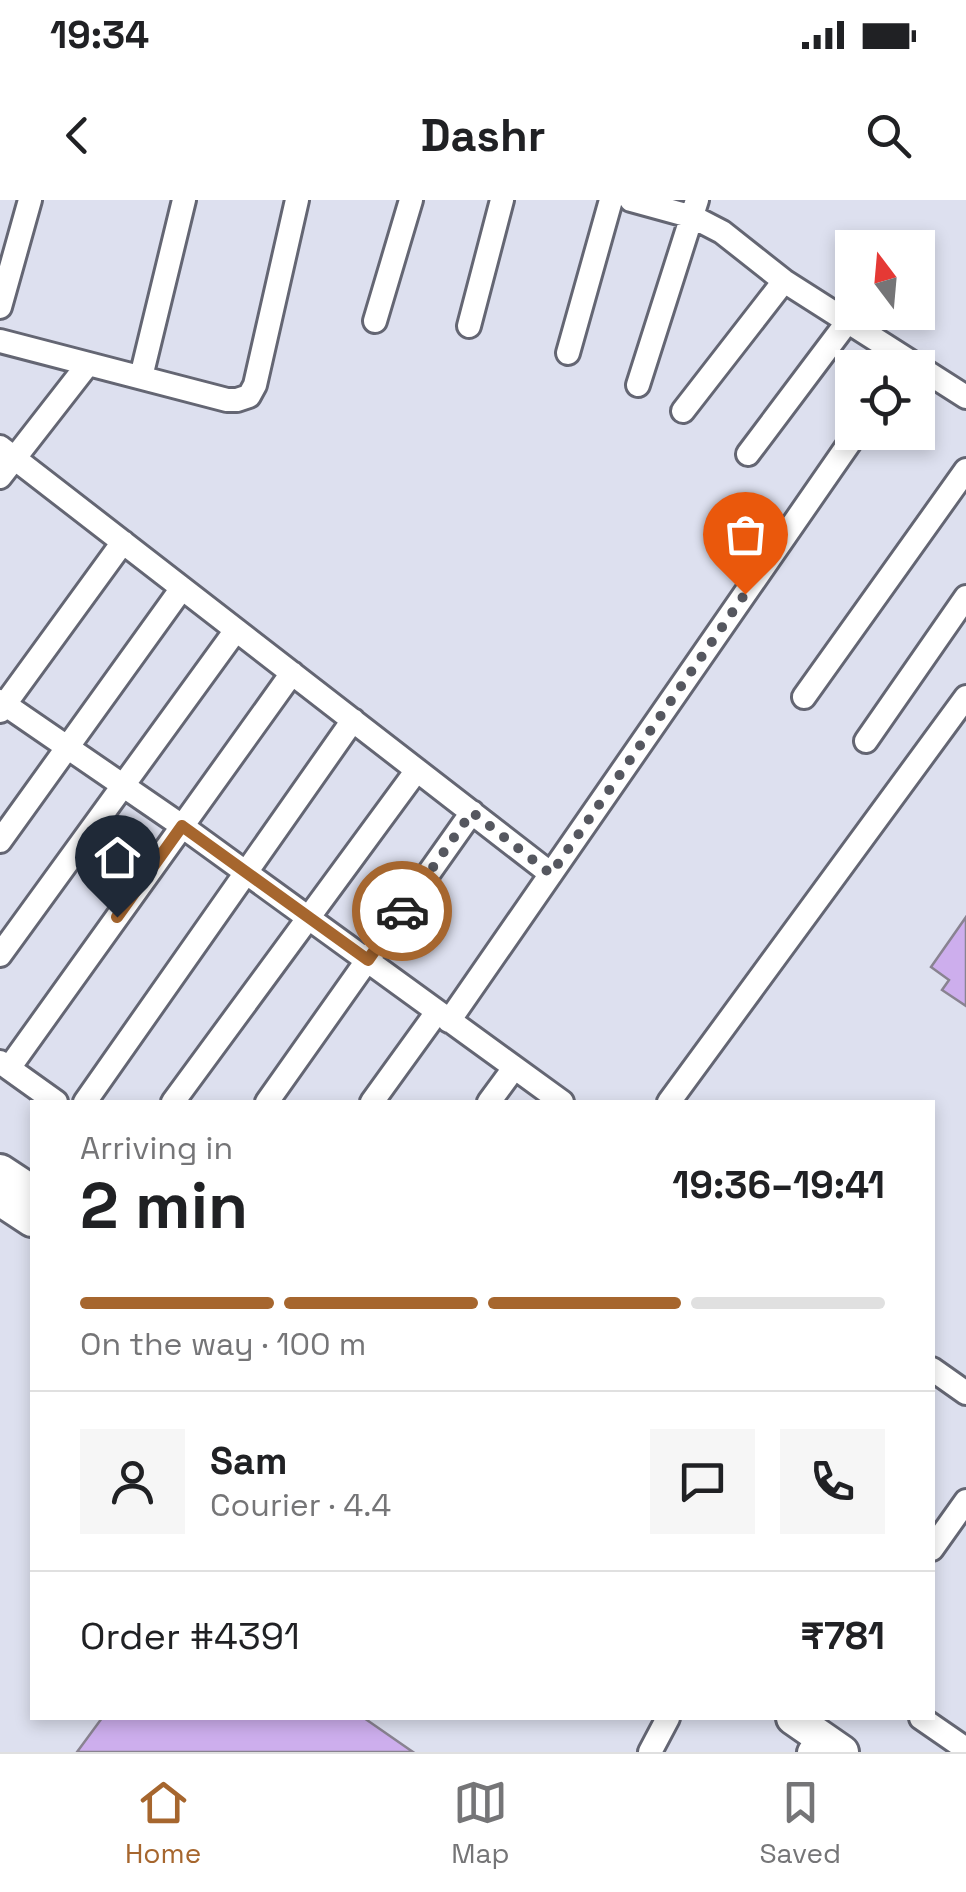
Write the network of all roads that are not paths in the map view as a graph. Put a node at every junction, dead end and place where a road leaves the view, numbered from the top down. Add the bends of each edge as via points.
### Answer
1 (30, 200) edge
2 (184, 200) edge
3 (297, 200) edge
4 (411, 200) edge
5 (502, 200) edge
6 (610, 200) edge
7 (631, 200) edge
8 (695, 208) edge
9 (784, 281) junction
10 (0, 307) edge
11 (835, 314) edge
12 (376, 322) dead end
13 (469, 326) dead end
14 (842, 330) edge
15 (859, 330) edge
16 (0, 341) edge
17 (886, 350) edge
18 (568, 353) dead end
19 (88, 364) junction
20 (141, 378) junction
21 (935, 380) edge
22 (638, 385) dead end
23 (966, 397) edge
24 (683, 411) dead end
25 (845, 450) edge
26 (748, 454) dead end
27 (5, 460) edge
28 (966, 470) edge
29 (123, 542) junction
30 (182, 588) junction
31 (966, 596) edge
32 (236, 630) junction
33 (292, 673) junction
34 (804, 697) dead end
35 (966, 697) edge
36 (2, 706) edge
37 (353, 720) junction
38 (866, 741) dead end
39 (67, 748) junction
40 (417, 770) junction
41 (123, 785) junction
42 (472, 812) junction
43 (182, 826) junction
44 (0, 841) edge
45 (246, 873) junction
46 (551, 874) junction
47 (308, 919) junction
48 (0, 956) edge
49 (368, 960) junction
50 (443, 1017) junction
51 (4, 1065) edge
52 (514, 1068) junction
53 (53, 1100) edge
54 (86, 1100) edge
55 (174, 1100) edge
56 (268, 1100) edge
57 (374, 1100) edge
58 (491, 1100) edge
59 (559, 1100) edge
60 (669, 1100) edge
61 (0, 1170) edge
62 (30, 1191) edge
63 (0, 1198) edge
64 (30, 1219) edge
65 (935, 1371) edge
66 (966, 1393) edge
67 (966, 1501) edge
68 (935, 1545) edge
69 (667, 1720) edge
70 (769, 1720) edge
71 (795, 1720) edge
72 (925, 1720) edge
73 (966, 1749) edge
74 (650, 1752) edge
75 (819, 1752) edge

1 - 10 street
2 - 20 street
3 - 20 street via 249,396 227,400
4 - 12 street
5 - 13 street
6 - 18 street
7 - 8 street
8 - 9 street
8 - 22 street
9 - 11 street
9 - 24 street
14 - 26 street
15 - 17 street
16 - 19 street
19 - 20 street
19 - 27 street
21 - 23 street
25 - 46 street
27 - 29 street
28 - 34 street
29 - 30 street
29 - 36 street
30 - 32 street
30 - 39 street
31 - 38 street
32 - 33 street
32 - 41 street
33 - 37 street
33 - 43 street
35 - 60 street
36 - 39 street
37 - 40 street
37 - 45 street
39 - 41 street
39 - 44 street
40 - 42 street
40 - 47 street
41 - 43 street
41 - 48 street
42 - 46 street
42 - 49 street
43 - 45 street
43 - 51 street
45 - 47 street
45 - 54 street
46 - 50 street
47 - 49 street
47 - 55 street
49 - 50 street
49 - 56 street
50 - 52 street
50 - 57 street
51 - 53 street
52 - 58 street
52 - 59 street
61 - 62 street
63 - 64 street
65 - 66 street
67 - 68 street
69 - 74 street
70 - 75 street
71 - 75 street
72 - 73 street

